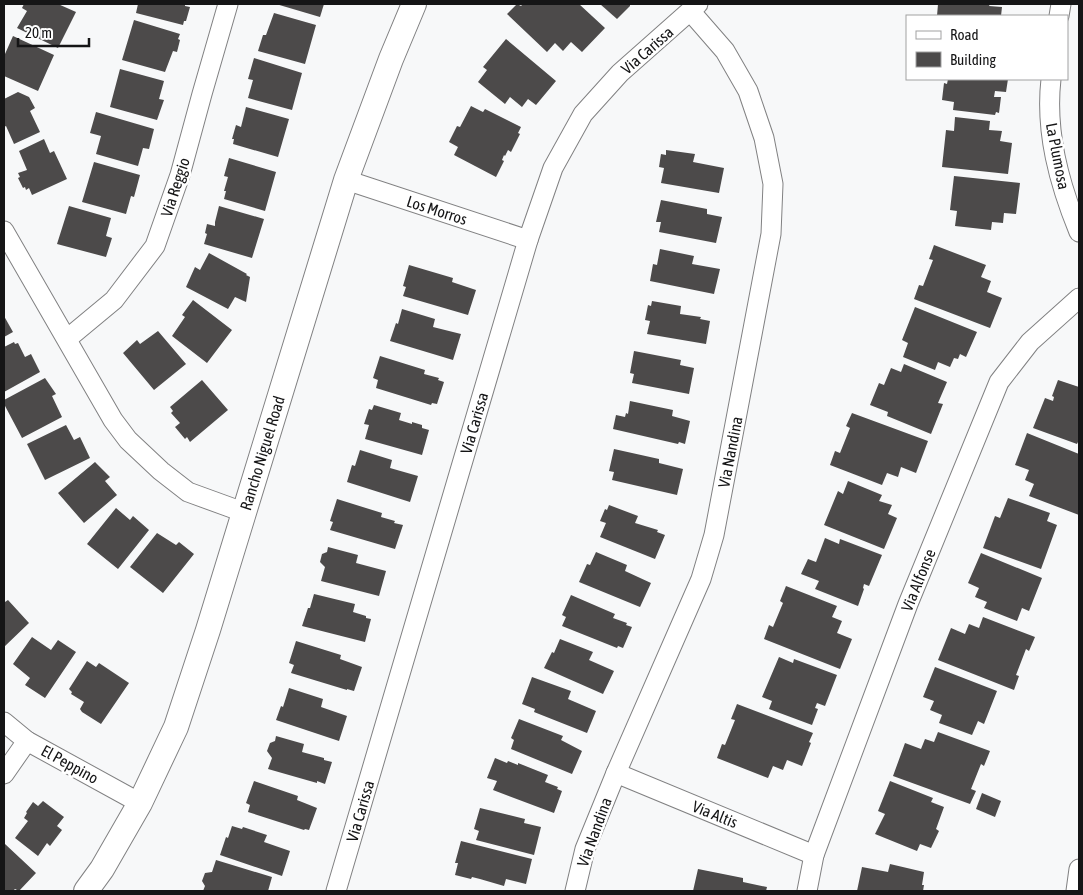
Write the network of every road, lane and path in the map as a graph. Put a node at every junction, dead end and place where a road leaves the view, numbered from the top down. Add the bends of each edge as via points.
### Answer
1 (228, 4) edge
2 (414, 4) edge
3 (694, 8) edge
4 (1051, 80) edge
5 (346, 180) junction
6 (4, 231) edge
7 (1079, 232) edge
8 (528, 240) junction
9 (1079, 298) edge
10 (67, 339) junction
11 (243, 512) junction
12 (4, 722) edge
13 (27, 741) junction
14 (616, 773) junction
15 (4, 774) edge
16 (140, 803) junction
17 (814, 855) junction
18 (1079, 869) edge
19 (86, 891) edge
20 (336, 891) edge
21 (575, 891) edge
22 (807, 891) edge
23 (1076, 891) edge

1 - 10 street, Via Reggio via 180,175 155,246 114,300
2 - 5 street, Rancho Niguel Road
3 - 8 street, Via Carissa via 620,73 583,114 553,168
3 - 14 street, Via Nandina via 748,91 764,138 773,184 771,234 714,535 701,579
4 - 7 street, La Plumosa via 1052,144 1062,188
5 - 8 street, Los Morros
5 - 11 street, Rancho Niguel Road
6 - 10 street
8 - 20 street, Via Carissa
9 - 17 street, Via Alfonse via 1030,342 999,382 908,604
10 - 11 street via 113,420 128,440 161,472 188,492
11 - 16 street, Rancho Niguel Road via 176,727
12 - 13 street, El Peppino
13 - 15 street
13 - 16 street, El Peppino
14 - 17 street, Via Altis
14 - 21 street, Via Nandina via 585,849
16 - 19 street, Rancho Niguel Road
17 - 22 street, Via Alfonse
18 - 23 street

